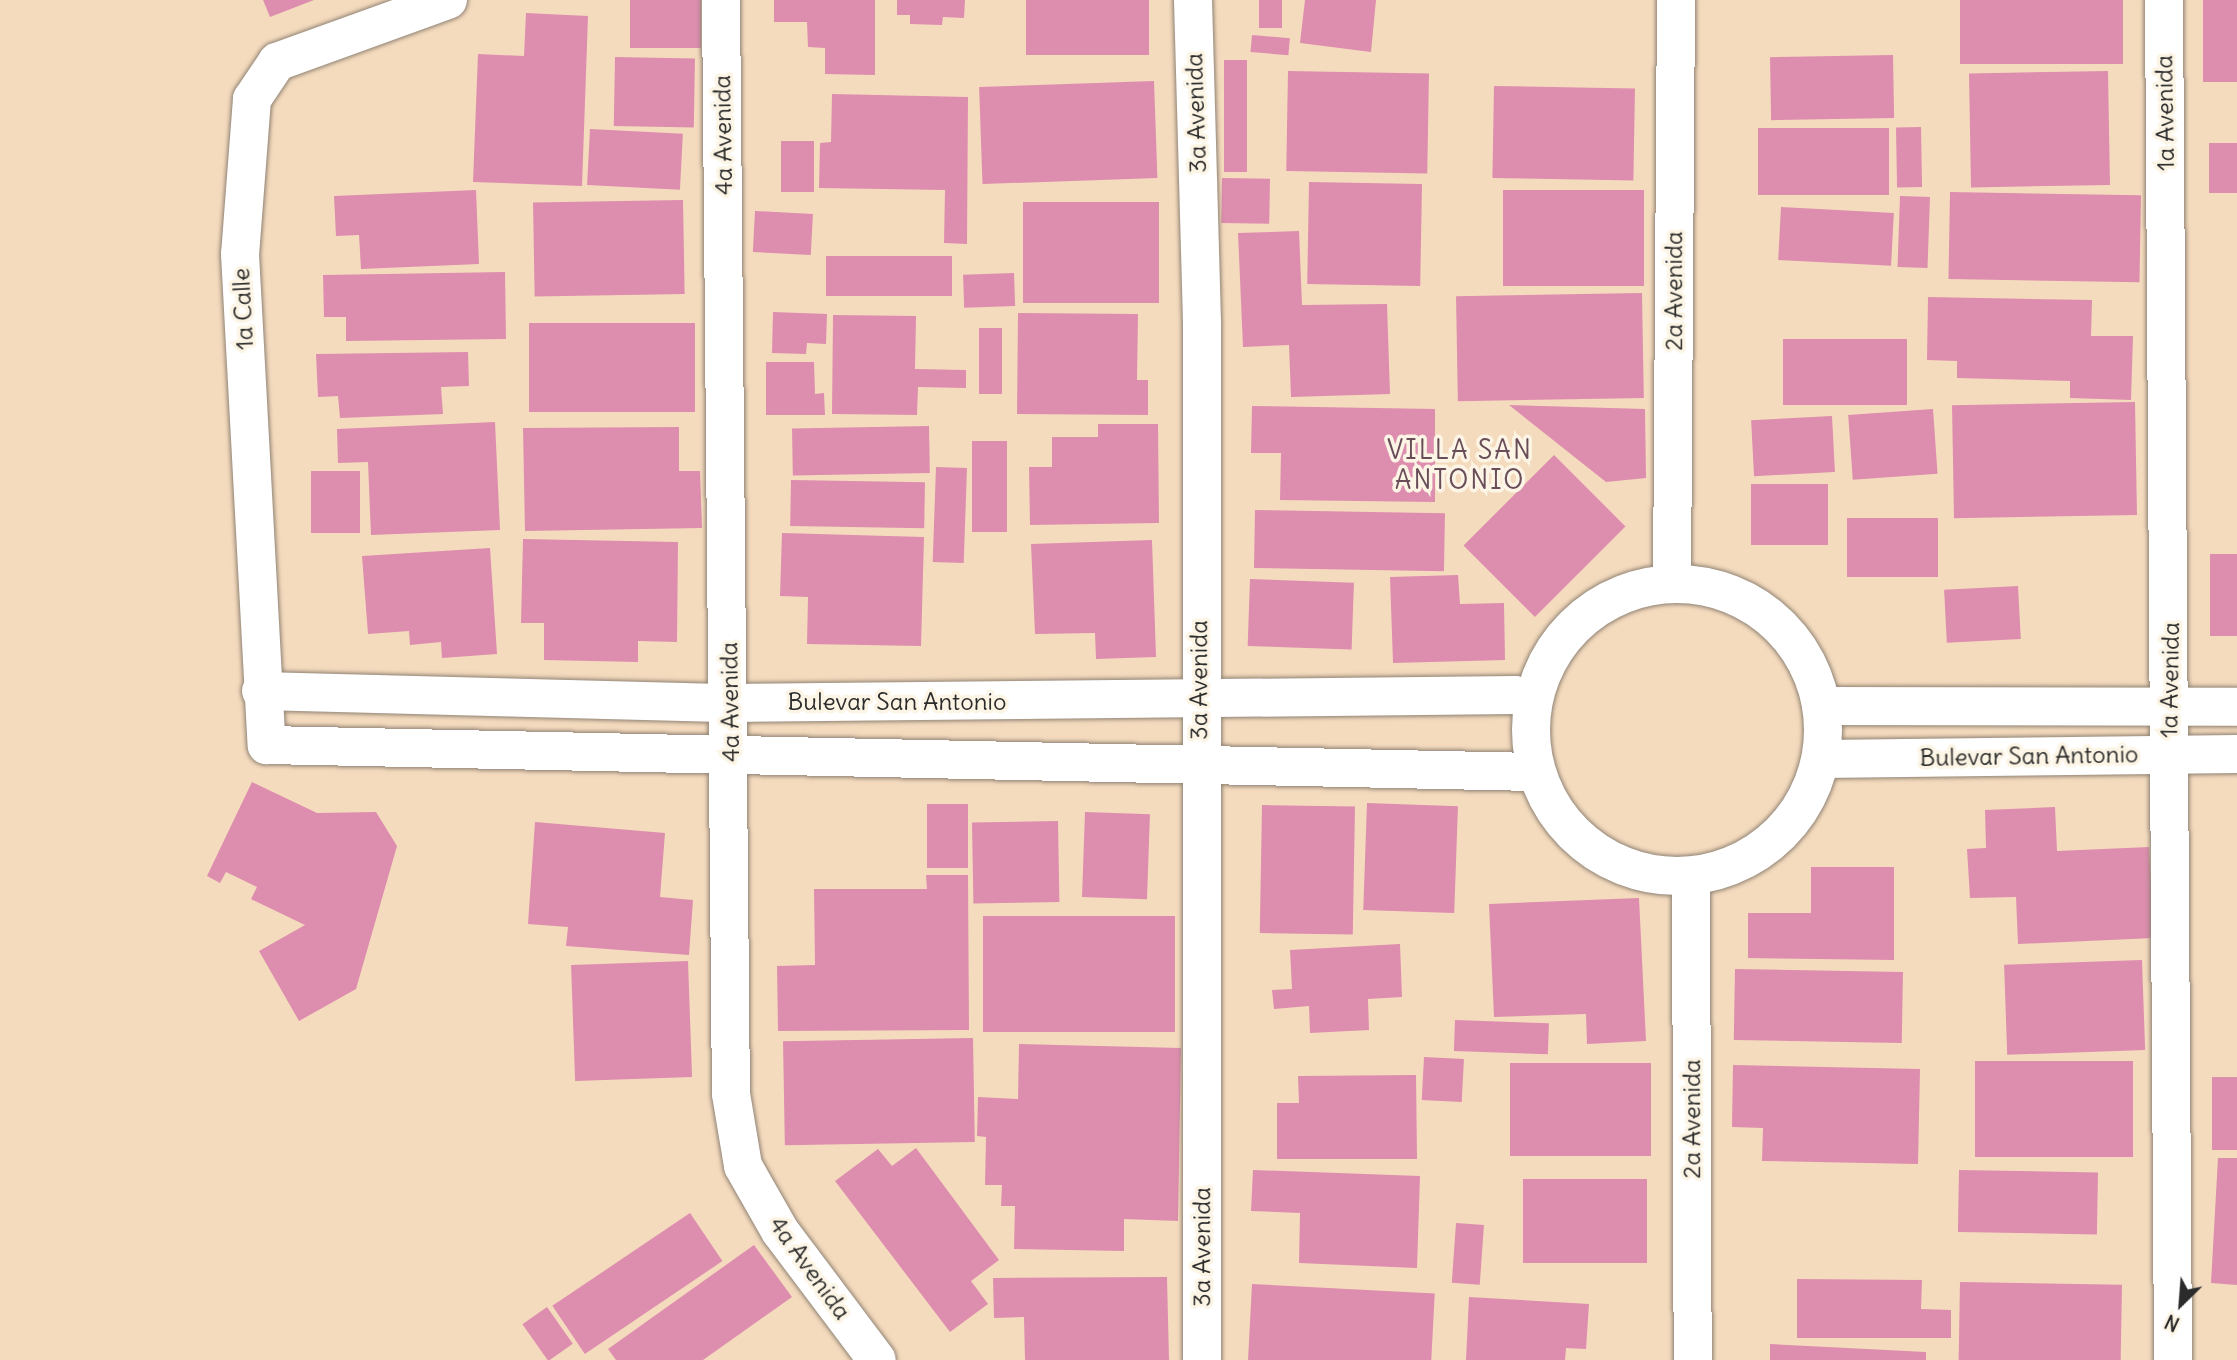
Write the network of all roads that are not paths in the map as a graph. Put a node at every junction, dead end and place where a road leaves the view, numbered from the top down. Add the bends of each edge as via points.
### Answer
1 (448, 0) edge
2 (721, 0) edge
3 (1193, 0) edge
4 (1676, 0) edge
5 (2164, 0) edge
6 (1672, 583) junction
7 (261, 691) junction
8 (1532, 700) junction
9 (1198, 701) junction
10 (731, 702) junction
11 (1822, 706) junction
12 (2172, 707) junction
13 (2237, 707) edge
14 (2169, 754) junction
15 (2237, 754) edge
16 (731, 755) junction
17 (1822, 759) junction
18 (1199, 766) junction
19 (1535, 772) junction
20 (1691, 877) junction
21 (877, 1360) edge
22 (1202, 1360) edge
23 (1693, 1360) edge
24 (2173, 1360) edge

1 - 7 street, 1a Calle via 276,62 252,99 240,254
2 - 10 street, 4a Avenida
3 - 9 street, 3a Avenida via 1202,324
4 - 6 street, 2a Avenida
5 - 12 street, 1a Avenida
6 - 8 street via 1624,593 1582,617 1549,654
6 - 11 street via 1714,588 1753,604 1785,631 1810,665
7 - 10 street, Bulevar San Antonio
7 - 16 street, 1a Calle via 267,745
8 - 9 street, Bulevar San Antonio via 1515,695
8 - 19 street
9 - 10 street, Bulevar San Antonio
9 - 18 street, 3a Avenida
10 - 16 street, 4a Avenida
11 - 12 street, Bulevar San Antonio
11 - 17 street
12 - 13 street, Bulevar San Antonio
12 - 14 street, 1a Avenida
14 - 15 street, Bulevar San Antonio
14 - 17 street, Bulevar San Antonio
14 - 24 street, 1a Avenida
16 - 18 street
16 - 21 street, 4a Avenida via 731,1094 743,1166 780,1231
17 - 20 street via 1806,803 1776,839 1737,865
18 - 19 street
18 - 22 street, 3a Avenida
19 - 20 street via 1569,831 1605,859 1646,874
20 - 23 street, 2a Avenida

